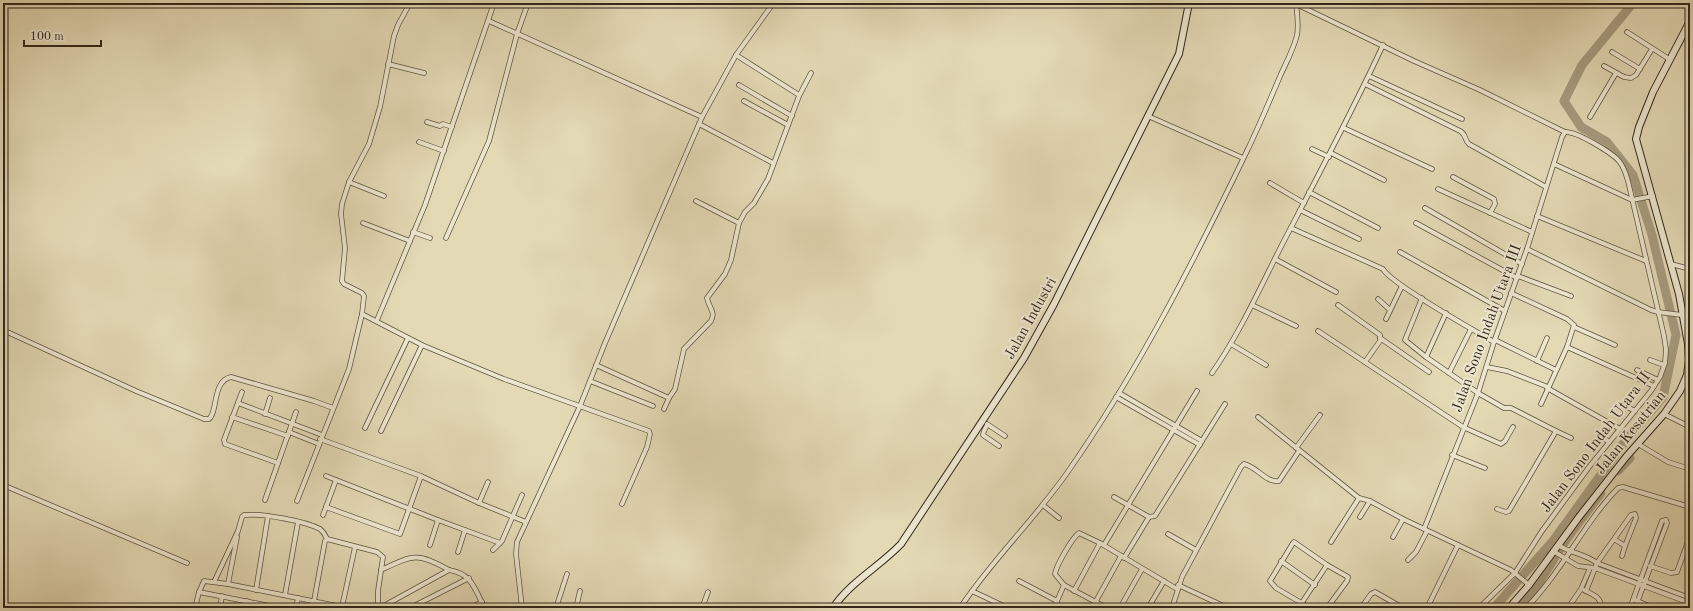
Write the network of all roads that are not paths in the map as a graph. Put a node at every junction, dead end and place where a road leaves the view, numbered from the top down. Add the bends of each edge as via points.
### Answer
1 (410, 3) edge
2 (493, 3) edge
3 (528, 3) edge
4 (1189, 3) edge
5 (1296, 3) edge
6 (772, 6) dead end
7 (489, 21) junction
8 (1690, 22) edge
9 (1627, 32) dead end
10 (517, 34) junction
11 (1383, 46) junction
12 (1652, 49) junction
13 (1612, 52) dead end
14 (736, 55) junction
15 (1669, 59) junction
16 (388, 64) junction
17 (1604, 66) dead end
18 (1640, 69) junction
19 (424, 73) dead end
20 (811, 73) dead end
21 (1616, 73) junction
22 (1369, 76) junction
23 (1365, 84) junction
24 (739, 85) dead end
25 (799, 95) junction
26 (744, 101) dead end
27 (792, 116) junction
28 (1148, 116) junction
29 (702, 117) junction
30 (1590, 117) dead end
31 (1462, 119) dead end
32 (428, 122) dead end
33 (699, 124) junction
34 (788, 125) junction
35 (452, 127) junction
36 (1344, 128) junction
37 (1566, 132) junction
38 (419, 142) dead end
39 (1312, 149) dead end
40 (444, 151) junction
41 (1330, 155) junction
42 (1243, 158) junction
43 (773, 163) junction
44 (1554, 164) junction
45 (1432, 169) dead end
46 (1453, 177) dead end
47 (1384, 180) dead end
48 (349, 182) junction
49 (1270, 183) dead end
50 (1546, 187) junction
51 (1438, 189) dead end
52 (1309, 192) junction
53 (384, 196) dead end
54 (1650, 196) junction
55 (1633, 199) junction
56 (696, 201) dead end
57 (1304, 203) junction
58 (1425, 208) dead end
59 (1300, 210) junction
60 (1490, 213) junction
61 (1537, 216) junction
62 (363, 223) dead end
63 (739, 223) junction
64 (1416, 223) dead end
65 (1291, 228) junction
66 (1378, 228) dead end
67 (414, 232) junction
68 (1532, 232) junction
69 (430, 238) dead end
70 (446, 238) dead end
71 (1359, 239) dead end
72 (410, 241) junction
73 (1527, 250) junction
74 (1400, 252) dead end
75 (1275, 259) junction
76 (1646, 262) junction
77 (1522, 264) junction
78 (1671, 264) junction
79 (1690, 268) edge
80 (1517, 277) junction
81 (1402, 286) junction
82 (1336, 292) dead end
83 (1512, 293) junction
84 (1572, 296) dead end
85 (1422, 298) junction
86 (1378, 299) dead end
87 (1252, 305) junction
88 (1338, 305) dead end
89 (1390, 310) junction
90 (1505, 311) junction
91 (1660, 312) junction
92 (1446, 313) junction
93 (362, 314) junction
94 (1680, 314) junction
95 (1690, 316) edge
96 (1386, 319) dead end
97 (377, 320) junction
98 (1296, 326) dead end
99 (1574, 327) junction
100 (1471, 329) junction
101 (3, 330) edge
102 (1318, 331) dead end
103 (408, 338) junction
104 (1380, 338) junction
105 (1547, 338) dead end
106 (1494, 341) junction
107 (1231, 344) junction
108 (422, 345) junction
109 (1615, 345) dead end
110 (1567, 347) junction
111 (1426, 358) junction
112 (1650, 360) dead end
113 (1537, 361) junction
114 (1365, 362) junction
115 (596, 365) junction
116 (1266, 365) dead end
117 (1664, 365) junction
118 (1487, 367) junction
119 (1556, 370) junction
120 (1637, 370) dead end
121 (1429, 372) dead end
122 (1212, 373) dead end
123 (1449, 373) junction
124 (1658, 380) junction
125 (590, 381) junction
126 (1654, 386) junction
127 (1547, 388) junction
128 (1197, 390) dead end
129 (242, 392) dead end
130 (1478, 393) junction
131 (1117, 395) junction
132 (270, 398) dead end
133 (669, 398) junction
134 (238, 403) junction
135 (1225, 404) dead end
136 (1541, 404) dead end
137 (1622, 404) dead end
138 (580, 406) junction
139 (653, 406) dead end
140 (333, 408) junction
141 (664, 409) dead end
142 (1635, 411) junction
143 (296, 412) dead end
144 (265, 414) junction
145 (1664, 414) junction
146 (1320, 415) dead end
147 (232, 417) junction
148 (1258, 417) dead end
149 (985, 423) junction
150 (292, 424) junction
151 (1174, 427) junction
152 (1463, 427) junction
153 (1513, 427) dead end
154 (1690, 427) edge
155 (365, 428) dead end
156 (1620, 429) junction
157 (381, 431) dead end
158 (1556, 431) junction
159 (288, 434) junction
160 (1599, 435) dead end
161 (1005, 436) dead end
162 (321, 437) junction
163 (1571, 438) dead end
164 (1609, 442) junction
165 (1201, 443) junction
166 (319, 444) junction
167 (1638, 444) junction
168 (999, 446) dead end
169 (1298, 450) junction
170 (1452, 455) junction
171 (278, 464) junction
172 (1485, 468) dead end
173 (1690, 469) edge
174 (326, 476) dead end
175 (421, 476) junction
176 (336, 480) junction
177 (488, 482) dead end
178 (3, 485) edge
179 (522, 496) dead end
180 (1114, 497) dead end
181 (1359, 498) junction
182 (264, 500) dead end
183 (1370, 500) junction
184 (297, 501) dead end
185 (479, 503) junction
186 (622, 504) dead end
187 (1128, 504) junction
188 (1043, 505) junction
189 (326, 506) junction
190 (1690, 507) edge
191 (409, 508) junction
192 (1497, 509) dead end
193 (323, 515) dead end
194 (268, 516) junction
195 (511, 517) junction
196 (1149, 517) junction
197 (1360, 517) dead end
198 (1059, 518) dead end
199 (1403, 519) junction
200 (438, 520) junction
201 (298, 522) junction
202 (526, 522) junction
203 (465, 530) junction
204 (1425, 530) junction
205 (238, 531) junction
206 (1168, 534) dead end
207 (1393, 536) dead end
208 (1690, 536) edge
209 (328, 539) junction
210 (1614, 539) junction
211 (1331, 542) dead end
212 (500, 543) junction
213 (1102, 544) junction
214 (430, 545) dead end
215 (1458, 545) junction
216 (1559, 546) junction
217 (1626, 546) junction
218 (355, 548) junction
219 (493, 550) dead end
220 (1196, 550) junction
221 (458, 552) dead end
222 (1554, 552) junction
223 (1571, 552) junction
224 (1622, 556) dead end
225 (1122, 557) junction
226 (1408, 560) dead end
227 (1566, 560) junction
228 (1281, 561) junction
229 (1597, 563) junction
230 (187, 564) dead end
231 (1646, 564) junction
232 (1327, 565) junction
233 (1651, 566) junction
234 (1142, 568) junction
235 (1590, 568) junction
236 (1595, 568) junction
237 (381, 570) junction
238 (449, 570) junction
239 (1515, 573) junction
240 (567, 574) dead end
241 (469, 578) junction
242 (1019, 581) dead end
243 (1164, 581) junction
244 (214, 582) junction
245 (1642, 582) junction
246 (1528, 583) junction
247 (228, 584) junction
248 (1064, 585) junction
249 (1315, 585) junction
250 (1178, 587) junction
251 (1581, 589) junction
252 (256, 590) junction
253 (580, 591) dead end
254 (972, 591) junction
255 (1074, 591) junction
256 (199, 592) junction
257 (708, 592) dead end
258 (1586, 592) junction
259 (284, 595) junction
260 (222, 596) junction
261 (298, 598) junction
262 (1690, 598) edge
263 (1635, 600) junction
264 (246, 601) junction
265 (314, 601) junction
266 (1057, 601) junction
267 (1096, 601) junction
268 (482, 602) junction
269 (1690, 603) edge
270 (1301, 604) junction
271 (270, 607) edge
272 (345, 607) edge
273 (1399, 607) edge
274 (195, 608) edge
275 (220, 608) edge
276 (245, 608) edge
277 (280, 608) edge
278 (296, 608) edge
279 (379, 608) edge
280 (410, 608) edge
281 (470, 608) edge
282 (485, 608) edge
283 (522, 608) edge
284 (556, 608) edge
285 (576, 608) edge
286 (702, 608) edge
287 (833, 608) edge
288 (960, 608) edge
289 (1008, 608) edge
290 (1054, 608) edge
291 (1107, 608) edge
292 (1120, 608) edge
293 (1148, 608) edge
294 (1173, 608) edge
295 (1228, 608) edge
296 (1310, 608) edge
297 (1327, 608) edge
298 (1362, 608) edge
299 (1427, 608) edge
300 (1479, 608) edge
301 (1509, 608) edge
302 (1526, 608) edge
303 (1568, 608) edge
304 (1600, 608) edge
305 (1630, 608) edge
306 (1635, 608) edge
307 (1654, 608) edge

1 - 16 street via 394,36
2 - 7 street
3 - 10 street
4 - 28 street, Jalan Industri via 1179,54
5 - 11 street, Jalan Sono Indah Utara II
5 - 42 street via 1298,23 1295,43
6 - 14 street
7 - 10 street
7 - 35 street
8 - 15 street, Jalan Kesatrian
9 - 12 street
10 - 29 street
10 - 70 street via 489,141
11 - 22 street
11 - 37 street, Jalan Sono Indah Utara II
12 - 15 street
12 - 18 street
13 - 18 street
14 - 25 street
14 - 29 street
15 - 54 street, Jalan Kesatrian via 1644,113 1637,136
16 - 19 street
16 - 48 street via 380,107 369,144
17 - 21 street
18 - 21 street via 1630,78
20 - 25 street
21 - 30 street
22 - 23 street
22 - 31 street
23 - 36 street
23 - 50 street via 1460,131 1469,144
24 - 27 street
25 - 27 street
26 - 34 street
27 - 34 street
28 - 42 street
28 - 149 street, Jalan Industri via 1054,304
29 - 33 street
32 - 35 street
33 - 43 street
33 - 115 street
34 - 43 street
35 - 40 street
36 - 41 street
36 - 45 street
37 - 44 street, Jalan Sono Indah Utara III
37 - 55 street, Jalan Sono Indah Utara II via 1608,152 1618,160 1624,167
38 - 40 street
39 - 41 street
40 - 67 street
41 - 47 street
41 - 52 street
42 - 131 street via 1198,250
43 - 63 street via 759,194
44 - 50 street, Jalan Sono Indah Utara III
44 - 55 street
46 - 60 street via 1494,199
48 - 53 street
48 - 93 street via 341,214 345,248 342,281 364,296
49 - 57 street
50 - 61 street, Jalan Sono Indah Utara III
51 - 60 street
52 - 57 street
52 - 66 street
54 - 55 street
54 - 78 street, Jalan Kesatrian
55 - 76 street, Jalan Sono Indah Utara II
56 - 63 street
57 - 59 street
58 - 77 street
59 - 65 street
59 - 71 street
60 - 68 street
61 - 68 street, Jalan Sono Indah Utara III
61 - 76 street
62 - 72 street
63 - 133 street via 731,260 725,274 707,298 714,314 713,318 684,349 676,389
64 - 80 street
65 - 75 street
65 - 81 street via 1383,269
67 - 69 street
67 - 72 street
68 - 73 street, Jalan Sono Indah Utara III
72 - 97 street
73 - 77 street, Jalan Sono Indah Utara III
73 - 91 street
74 - 90 street
75 - 82 street
75 - 87 street
76 - 91 street, Jalan Sono Indah Utara II
77 - 80 street, Jalan Sono Indah Utara III
78 - 79 street
78 - 94 street, Jalan Kesatrian
80 - 83 street, Jalan Sono Indah Utara III
80 - 84 street
81 - 85 street
81 - 89 street
83 - 90 street, Jalan Sono Indah Utara III
83 - 99 street via 1568,319
85 - 92 street
85 - 111 street via 1405,340
86 - 89 street
87 - 98 street
87 - 107 street
88 - 104 street via 1374,330
89 - 96 street
90 - 106 street, Jalan Sono Indah Utara III
91 - 94 street
91 - 117 street, Jalan Sono Indah Utara II via 1665,345
92 - 100 street
92 - 111 street
93 - 97 street
93 - 140 street via 349,370
94 - 95 street
94 - 145 street, Jalan Kesatrian via 1689,353 1687,375 1680,391
97 - 103 street
99 - 109 street
99 - 110 street
100 - 106 street
100 - 123 street
101 - 140 street via 204,419 212,416 217,394 224,381 231,377
102 - 114 street
103 - 108 street
103 - 155 street
104 - 114 street
104 - 121 street
105 - 113 street
106 - 113 street
106 - 118 street, Jalan Sono Indah Utara III
107 - 116 street
107 - 122 street
108 - 138 street via 504,379
108 - 157 street
110 - 119 street
110 - 126 street
111 - 123 street
112 - 117 street
113 - 119 street
114 - 152 street
115 - 125 street
115 - 133 street
117 - 124 street, Jalan Sono Indah Utara II
118 - 127 street via 1507,371
118 - 130 street, Jalan Sono Indah Utara III
119 - 127 street
120 - 124 street
123 - 130 street
124 - 126 street, Jalan Sono Indah Utara II
125 - 138 street
125 - 139 street
126 - 142 street, Jalan Sono Indah Utara II
127 - 136 street
127 - 156 street
128 - 151 street
129 - 134 street
130 - 152 street, Jalan Sono Indah Utara III
130 - 158 street via 1504,408 1511,408
131 - 151 street
131 - 188 street via 1081,453
132 - 144 street
133 - 141 street
134 - 144 street
134 - 147 street
135 - 165 street
137 - 142 street
138 - 186 street via 650,432 647,447
138 - 202 street
140 - 162 street
142 - 156 street, Jalan Sono Indah Utara II
143 - 150 street
144 - 150 street
145 - 154 street
145 - 167 street, Jalan Kesatrian
146 - 169 street
147 - 159 street
147 - 171 street via 224,440 226,446
148 - 169 street
149 - 161 street
149 - 168 street via 983,435
149 - 287 street, Jalan Industri via 900,544 842,594
150 - 159 street
150 - 162 street
151 - 165 street
151 - 187 street
152 - 153 street via 1501,444
152 - 170 street, Jalan Sono Indah Utara III
156 - 164 street, Jalan Sono Indah Utara II
158 - 163 street
158 - 192 street via 1509,511
159 - 166 street
159 - 171 street
160 - 164 street
162 - 166 street
162 - 175 street
164 - 239 street, Jalan Sono Indah Utara II via 1570,492
165 - 196 street via 1158,513 1154,517
166 - 184 street
167 - 173 street via 1668,462
167 - 216 street, Jalan Kesatrian
169 - 181 street
169 - 220 street via 1279,481 1272,481 1244,464
170 - 172 street
170 - 204 street, Jalan Sono Indah Utara III
171 - 182 street
174 - 176 street
175 - 185 street
175 - 191 street
176 - 189 street
176 - 191 street
177 - 185 street
178 - 230 street
179 - 195 street
180 - 187 street
181 - 183 street
181 - 211 street
183 - 197 street
183 - 199 street
185 - 195 street
187 - 196 street
187 - 213 street
188 - 198 street
188 - 254 street
189 - 191 street via 399,534
189 - 193 street
190 - 223 street via 1620,487 1589,524
191 - 200 street
194 - 201 street
194 - 205 street via 244,515
194 - 252 street
195 - 202 street
195 - 212 street
196 - 225 street
199 - 204 street
199 - 207 street
200 - 203 street
200 - 214 street
201 - 209 street via 320,529
201 - 259 street
202 - 283 street via 516,547
203 - 212 street
203 - 221 street
204 - 215 street
204 - 226 street, Jalan Sono Indah Utara III via 1416,552
205 - 244 street
205 - 247 street
206 - 220 street
208 - 233 street via 1677,572 1671,573
209 - 218 street via 351,544
209 - 265 street via 325,541
210 - 217 street
210 - 217 street via 1631,515 1635,514 1636,518
210 - 229 street
212 - 219 street
213 - 225 street
213 - 248 street via 1082,533 1074,537 1055,572 1056,577
213 - 255 street
215 - 239 street
215 - 299 street
216 - 222 street, Jalan Kesatrian
216 - 223 street
217 - 224 street
218 - 237 street via 382,555
218 - 272 street
220 - 250 street
222 - 227 street
222 - 246 street, Jalan Kesatrian
223 - 227 street
223 - 229 street via 1582,554
225 - 234 street
225 - 267 street
227 - 235 street
227 - 302 street
228 - 232 street via 1294,542
228 - 249 street
228 - 270 street via 1270,581 1276,588
229 - 236 street
229 - 245 street
231 - 233 street
231 - 233 street via 1662,521 1666,520
231 - 245 street
232 - 249 street
232 - 297 street via 1346,574 1348,579
233 - 245 street
234 - 243 street
234 - 292 street
235 - 236 street
235 - 251 street
236 - 245 street
236 - 258 street
237 - 238 street via 413,557 427,559
237 - 279 street
238 - 241 street via 464,573
238 - 279 street
239 - 246 street
239 - 300 street, Jalan Sono Indah Utara II
240 - 284 street
241 - 268 street
241 - 280 street
242 - 266 street
243 - 250 street
243 - 293 street
244 - 247 street
244 - 256 street via 204,581
245 - 262 street
245 - 263 street
245 - 269 street
246 - 301 street, Jalan Kesatrian
247 - 252 street
248 - 255 street
248 - 266 street
249 - 270 street
250 - 294 street
250 - 295 street
251 - 258 street
251 - 303 street
252 - 259 street
253 - 285 street
254 - 288 street
254 - 289 street
255 - 267 street
256 - 260 street
256 - 274 street
257 - 286 street
258 - 304 street via 1599,598
259 - 261 street
260 - 264 street
260 - 275 street
261 - 265 street
261 - 278 street
263 - 305 street
263 - 306 street
263 - 307 street
264 - 271 street
264 - 276 street
265 - 272 street
266 - 290 street
267 - 291 street
268 - 281 street
268 - 282 street
270 - 296 street
271 - 277 street
273 - 298 street via 1375,592

